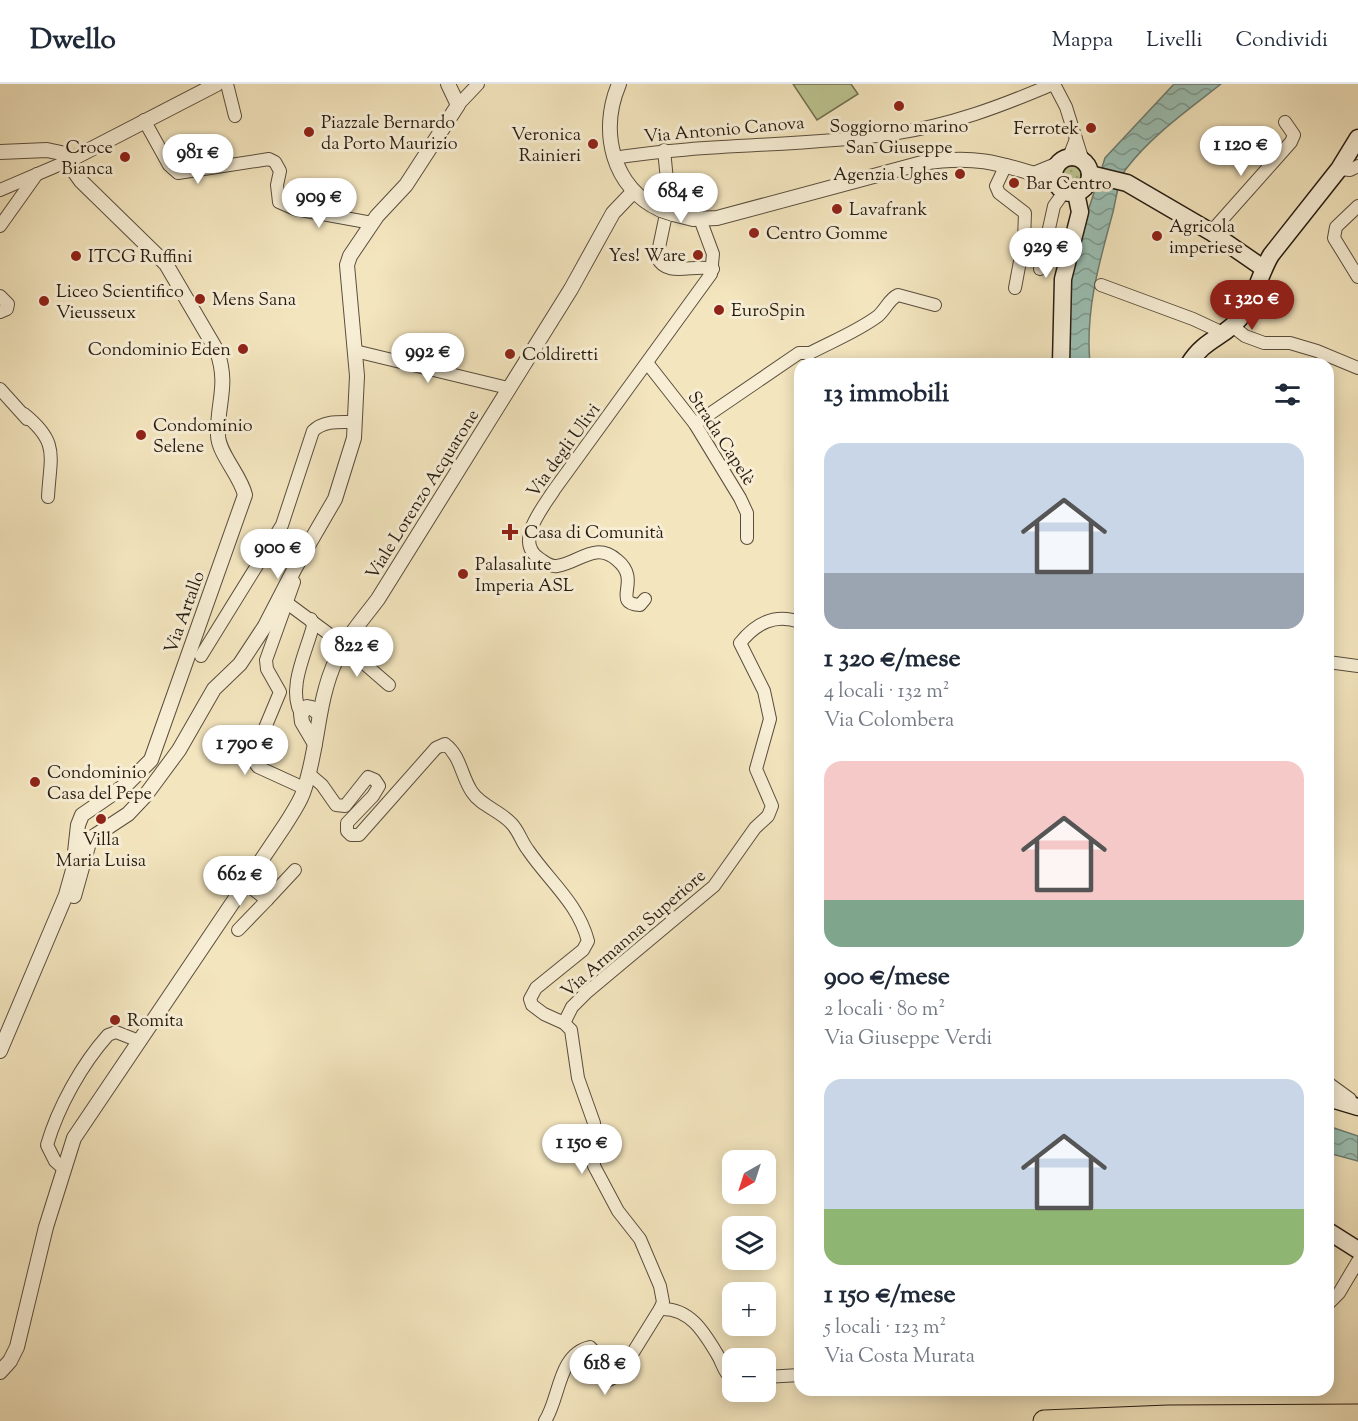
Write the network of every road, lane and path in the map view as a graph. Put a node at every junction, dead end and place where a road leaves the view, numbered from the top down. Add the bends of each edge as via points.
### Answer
1 (217, 84) edge
2 (226, 84) edge
3 (448, 84) edge
4 (478, 84) edge
5 (619, 84) edge
6 (1054, 84) edge
7 (458, 105) junction
8 (235, 116) dead end
9 (144, 120) junction
10 (1285, 122) dead end
11 (664, 150) junction
12 (0, 152) edge
13 (1356, 152) edge
14 (614, 159) junction
15 (68, 161) junction
16 (1006, 165) junction
17 (38, 173) junction
18 (1074, 174) junction
19 (0, 190) edge
20 (633, 192) junction
21 (1358, 206) edge
22 (700, 219) junction
23 (372, 223) junction
24 (0, 226) edge
25 (1211, 232) junction
26 (1263, 268) junction
27 (713, 269) junction
28 (1040, 269) dead end
29 (1358, 277) edge
30 (1101, 285) dead end
31 (1015, 288) dead end
32 (0, 296) edge
33 (935, 305) dead end
34 (0, 312) edge
35 (1226, 329) junction
36 (355, 351) junction
37 (1061, 358) edge
38 (1193, 358) edge
39 (1334, 358) edge
40 (1334, 358) edge
41 (648, 364) junction
42 (1358, 368) edge
43 (508, 388) junction
44 (0, 389) edge
45 (24, 414) junction
46 (355, 422) junction
47 (695, 424) junction
48 (39, 437) dead end
49 (48, 497) dead end
50 (747, 538) dead end
51 (302, 555) junction
52 (645, 599) dead end
53 (287, 603) junction
54 (311, 619) junction
55 (794, 620) edge
56 (341, 643) junction
57 (201, 656) dead end
58 (1334, 663) edge
59 (1358, 666) edge
60 (389, 685) dead end
61 (310, 715) junction
62 (308, 773) junction
63 (304, 788) junction
64 (295, 870) dead end
65 (245, 883) junction
66 (267, 900) junction
67 (54, 927) junction
68 (238, 930) dead end
69 (564, 1023) junction
70 (139, 1041) junction
71 (0, 1051) edge
72 (1334, 1087) edge
73 (1334, 1099) edge
74 (1353, 1101) edge
75 (64, 1169) junction
76 (1334, 1235) edge
77 (1358, 1250) edge
78 (1358, 1261) edge
79 (1334, 1298) edge
80 (660, 1309) junction
81 (722, 1364) edge
82 (0, 1372) edge
83 (794, 1375) edge
84 (776, 1376) edge
85 (1358, 1415) edge
86 (545, 1421) edge
87 (1044, 1421) edge

1 - 9 street
2 - 8 street
3 - 7 street
4 - 7 street
5 - 14 street via 609,113
6 - 11 street, Via Antonio Canova via 978,115 892,134
6 - 18 street via 1076,138
7 - 23 street via 398,196
9 - 15 street
9 - 23 street via 169,165 178,173 269,159 280,171 279,202 295,209
10 - 25 street via 1294,135 1291,142
11 - 14 street, Via Antonio Canova
11 - 27 street via 669,200 657,257 665,268
12 - 15 street via 46,150 61,153
13 - 26 main road
14 - 20 street
15 - 17 street
15 - 67 street, Via Artallo via 81,181 166,264 217,351 224,382 218,437 242,480 245,495 151,760 127,784 82,814 70,882
16 - 18 street via 1034,174
16 - 22 street via 981,159 931,162
16 - 31 street via 996,186 999,193 1025,213
17 - 19 street
17 - 24 street
18 - 25 main road via 1127,183
18 - 28 street via 1054,206
18 - 37 main road via 1080,212 1063,279
20 - 22 street via 667,212
20 - 43 street, Viale Lorenzo Acquarone via 613,213 571,290
21 - 29 street via 1336,227 1334,238
22 - 27 street via 713,254
23 - 36 street via 353,248 347,265
25 - 26 main road
26 - 35 main road via 1248,306 1239,320
27 - 41 street, Via degli Ulivi
30 - 35 street
32 - 34 street via 8,304
33 - 47 street via 898,294 868,322 810,353 800,353
35 - 38 main road via 1201,347
35 - 39 street via 1264,343 1290,343
36 - 43 street
36 - 46 street
40 - 42 street
41 - 47 street, Strada Capelè
41 - 52 street, Via degli Ulivi via 554,490 529,536 535,556 550,565 598,552 617,560 630,583 626,601 640,605
43 - 56 street, Viale Lorenzo Acquarone via 378,599
44 - 45 street
45 - 48 street
45 - 49 street via 40,426 51,444
46 - 51 street via 336,499
46 - 57 street via 333,422 313,431 282,525
47 - 50 street, Strada Capelè via 747,513
51 - 53 street
51 - 67 street via 265,626 240,664 209,695 179,750 145,796 128,814 90,839 70,906
53 - 54 street
53 - 63 street via 266,660 280,692 253,763
54 - 56 street
54 - 61 street via 296,690
55 - 69 street, Via Armanna Superiore via 772,618 740,643 768,703 770,725 756,769 772,806 768,816 714,886 586,993 572,1007
56 - 60 street
56 - 61 street, Viale Lorenzo Acquarone via 324,696
58 - 59 street
61 - 62 street via 315,744
62 - 63 street
62 - 69 street via 336,805 345,806 368,777 375,780 379,786 373,796 347,823 347,831 359,835 436,748 445,744 459,761 472,793 519,831 525,847 562,890 585,928 588,941 583,950 531,993 532,1005
63 - 65 street via 285,825
64 - 66 street
65 - 66 street
65 - 70 street
66 - 68 street
67 - 71 street, Via Artallo
69 - 80 street via 571,1030 578,1078 594,1123 594,1166 618,1211 640,1239 660,1286
70 - 75 street via 79,1129
70 - 75 street via 128,1034 108,1035 74,1085 47,1145
72 - 74 street
73 - 74 main road
75 - 82 street via 17,1347
76 - 77 main road
78 - 79 street
80 - 81 street via 676,1310 694,1321
80 - 86 street via 614,1379 607,1381 599,1356 590,1347 572,1357
83 - 84 street
85 - 87 highway

